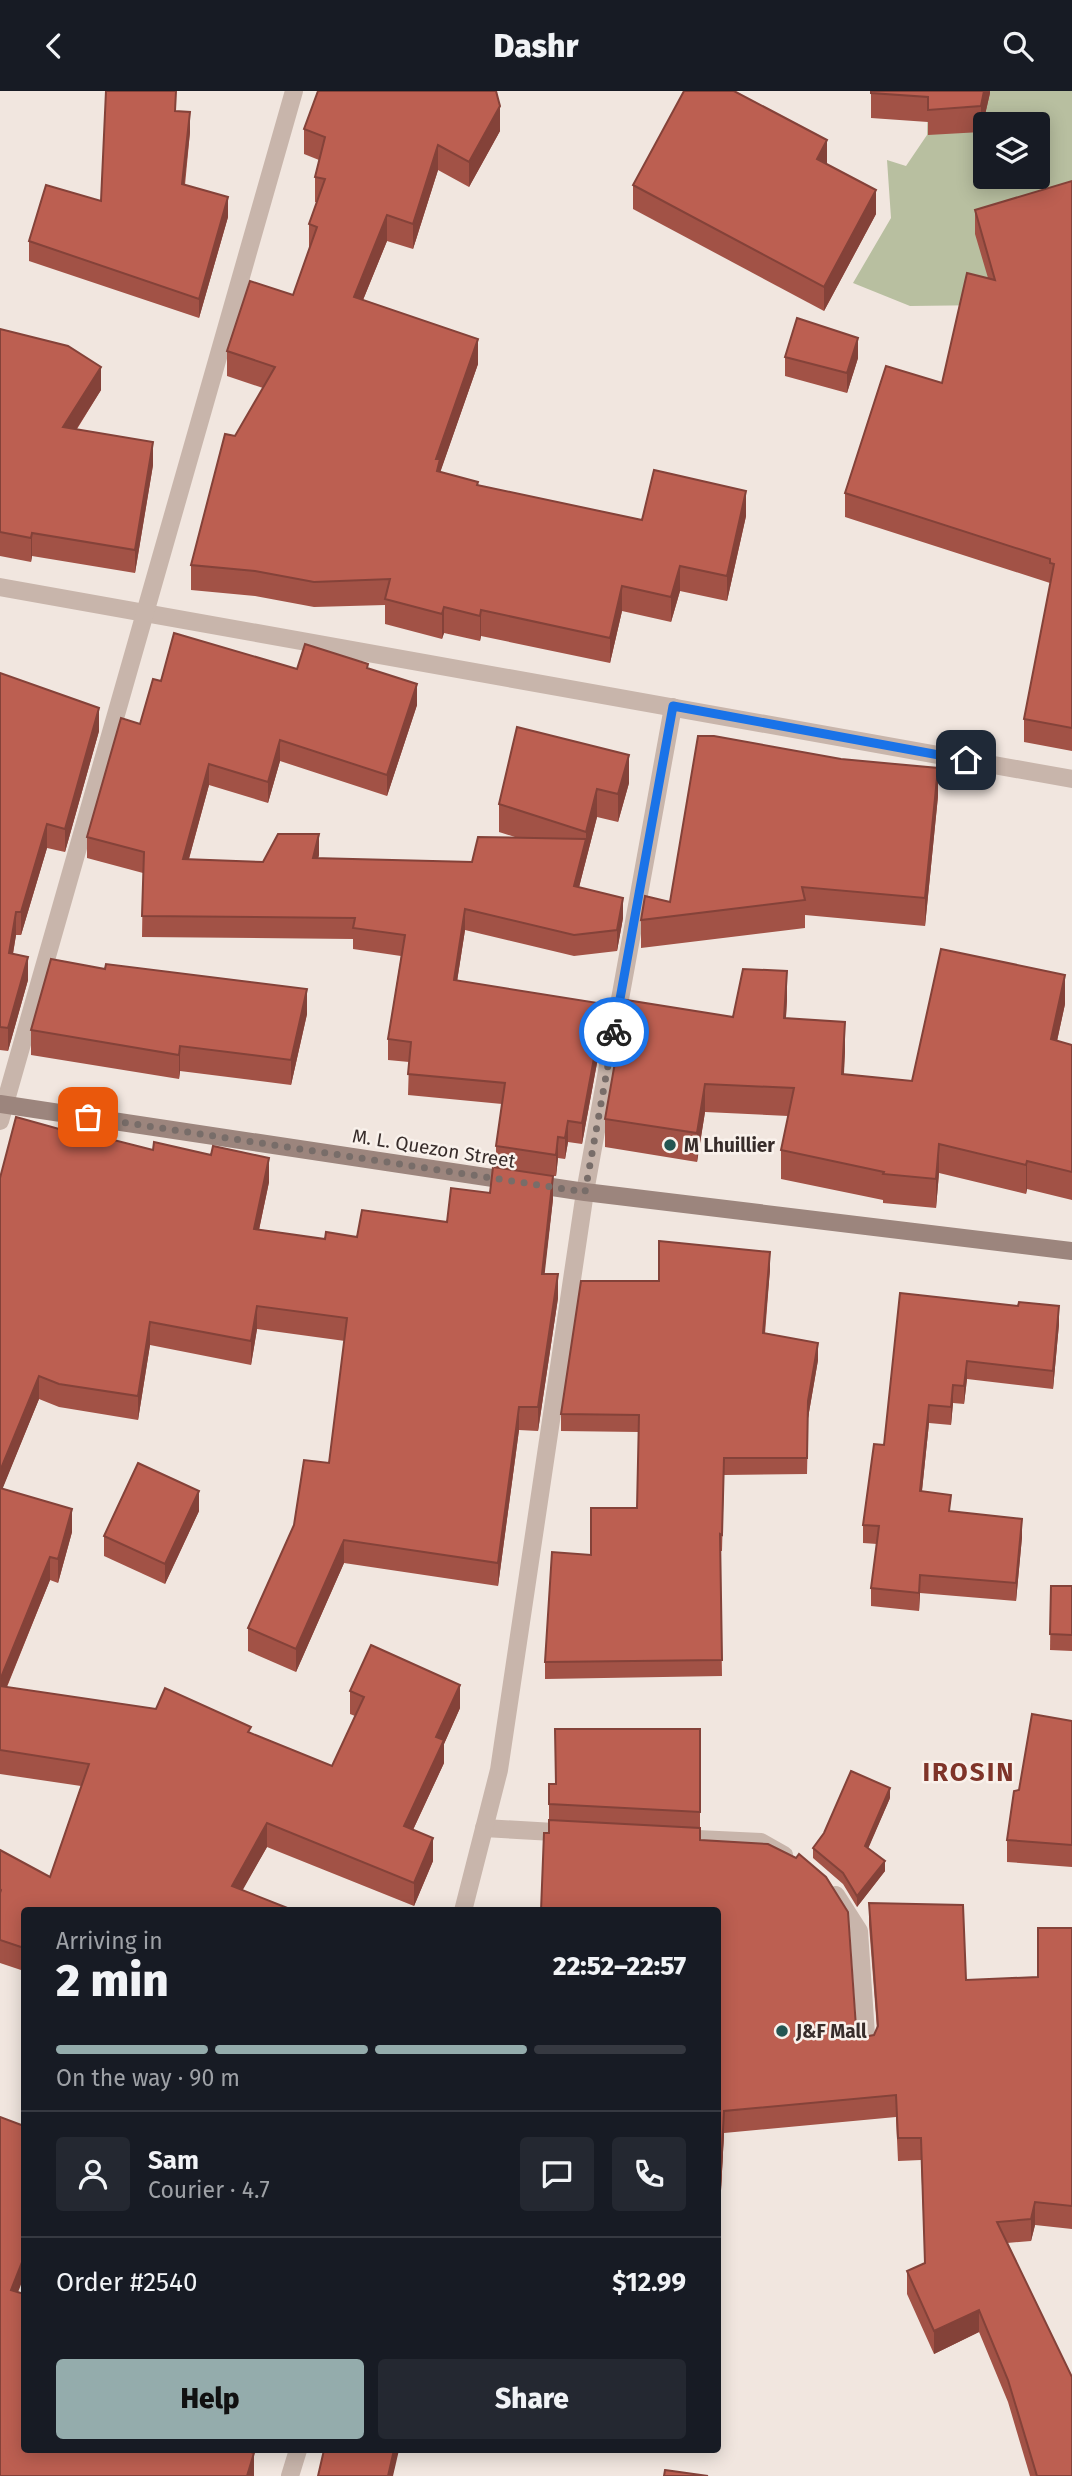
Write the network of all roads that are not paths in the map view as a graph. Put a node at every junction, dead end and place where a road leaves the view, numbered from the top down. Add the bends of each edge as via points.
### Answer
1 (294, 91) edge
2 (0, 587) edge
3 (144, 611) junction
4 (673, 706) junction
5 (1072, 779) edge
6 (2, 1110) edge
7 (585, 1192) junction
8 (1072, 1251) edge
9 (484, 1828) junction
10 (595, 1834) edge
11 (664, 1837) edge
12 (803, 1865) edge
13 (824, 1883) edge
14 (464, 1907) edge
15 (867, 2049) edge
16 (297, 2453) edge
17 (290, 2476) edge

1 - 3 street
2 - 3 street
3 - 4 street
3 - 6 street
4 - 5 street
4 - 7 street
6 - 7 main road, M. L. Quezon Street
7 - 8 main road, M. L. Quezon Street
7 - 9 street via 499,1770
9 - 10 street
9 - 14 street
11 - 12 street via 761,1842
13 - 15 street via 835,1892 859,1931
16 - 17 street

